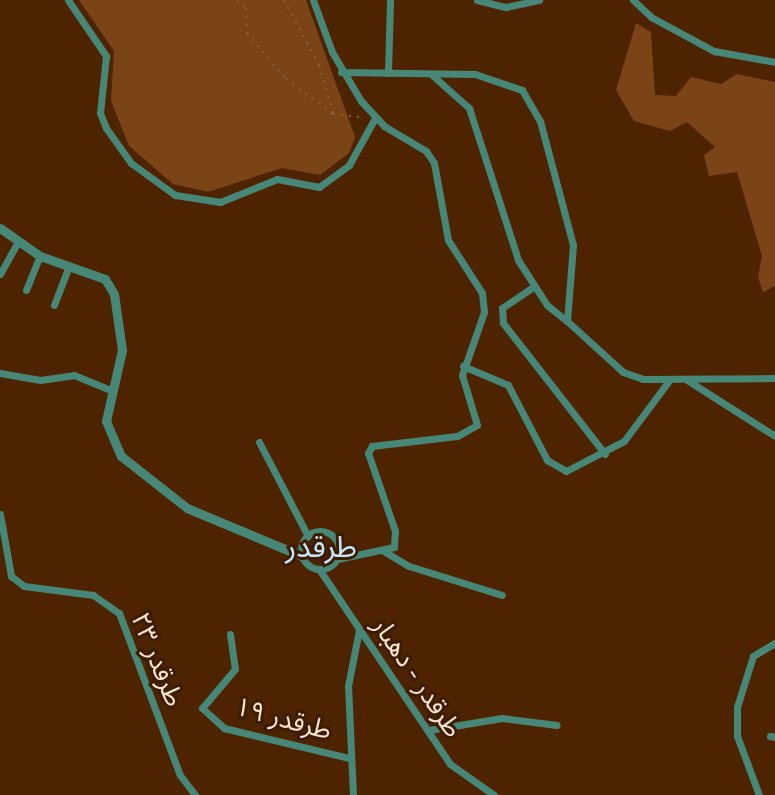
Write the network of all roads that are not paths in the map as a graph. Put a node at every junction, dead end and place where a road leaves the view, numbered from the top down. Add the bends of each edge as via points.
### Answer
1 (68, 0) edge
2 (313, 0) edge
3 (390, 0) edge
4 (477, 0) edge
5 (539, 0) edge
6 (633, 0) edge
7 (775, 62) edge
8 (341, 72) junction
9 (388, 73) junction
10 (430, 74) junction
11 (375, 118) junction
12 (0, 228) edge
13 (18, 241) junction
14 (40, 256) junction
15 (69, 266) junction
16 (0, 274) edge
17 (533, 287) junction
18 (26, 290) dead end
19 (54, 305) dead end
20 (567, 321) junction
21 (463, 366) junction
22 (0, 373) edge
23 (775, 378) edge
24 (687, 380) junction
25 (668, 382) junction
26 (113, 391) junction
27 (775, 436) edge
28 (259, 442) dead end
29 (605, 454) junction
30 (0, 514) edge
31 (308, 536) junction
32 (382, 550) junction
33 (302, 556) junction
34 (337, 559) junction
35 (319, 569) junction
36 (502, 595) dead end
37 (359, 630) junction
38 (230, 634) dead end
39 (775, 643) edge
40 (557, 725) dead end
41 (429, 730) junction
42 (349, 758) junction
43 (195, 795) edge
44 (353, 795) edge
45 (494, 795) edge
46 (759, 795) edge

1 - 11 street via 106,56 100,113 106,128 131,163 175,195 220,202 277,179 319,187 349,165
2 - 8 street
3 - 9 street
4 - 5 street via 506,7
6 - 7 street via 691,41
8 - 9 street
8 - 11 street
9 - 10 street
10 - 17 street via 453,89 481,131 508,235
10 - 20 street via 508,80 533,103 573,245
11 - 21 street via 434,163 448,240 482,293 484,312
12 - 13 street
13 - 14 street
13 - 16 street
14 - 15 street
14 - 18 street
15 - 19 street
15 - 26 street via 105,279 114,294 122,350
17 - 20 street
17 - 29 street via 502,308 503,323
20 - 25 street via 623,372
21 - 29 street via 508,385 538,446 558,469 578,469
21 - 32 street via 464,385 478,413 471,432 372,446 368,453 395,531 394,547
22 - 26 street via 40,380 74,375
23 - 24 street
24 - 25 street
24 - 27 street
25 - 29 street via 624,441
26 - 33 street via 108,436 149,483 187,508
28 - 31 street
30 - 43 street, طرقدر ۲۳ via 11,576 24,586 93,595 119,613 180,775
31 - 33 street
31 - 34 street via 329,533 338,544
32 - 34 street
32 - 36 street via 437,577
33 - 35 street
34 - 35 street
35 - 37 street, طرقدر - دهبار
37 - 41 street, طرقدر - دهبار
37 - 42 street via 348,686
38 - 42 street, طرقدر ۱۹ via 235,669 202,708 224,728
39 - 46 street via 753,656 737,707 737,736
40 - 41 street via 502,718
41 - 45 street, طرقدر - دهبار via 450,764
42 - 44 street

